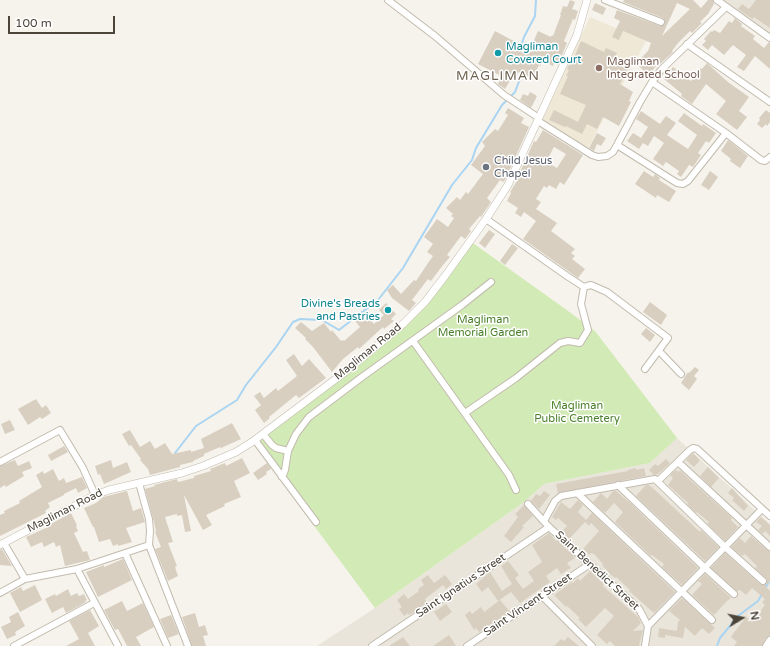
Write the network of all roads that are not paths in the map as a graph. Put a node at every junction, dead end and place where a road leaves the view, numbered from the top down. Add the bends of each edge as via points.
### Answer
1 (388, 0) edge
2 (587, 0) edge
3 (605, 0) edge
4 (717, 0) edge
5 (726, 7) junction
6 (661, 22) dead end
7 (770, 38) edge
8 (687, 44) junction
9 (652, 82) junction
10 (770, 102) edge
11 (539, 120) junction
12 (726, 133) junction
13 (617, 145) junction
14 (770, 157) edge
15 (486, 219) junction
16 (491, 282) dead end
17 (584, 287) junction
18 (413, 341) junction
19 (659, 351) junction
20 (645, 369) dead end
21 (680, 374) dead end
22 (465, 414) junction
23 (263, 434) junction
24 (255, 440) junction
25 (288, 451) junction
26 (0, 462) edge
27 (678, 462) junction
28 (282, 477) junction
29 (658, 481) junction
30 (139, 483) junction
31 (618, 484) junction
32 (516, 490) dead end
33 (577, 492) junction
34 (95, 495) junction
35 (528, 504) dead end
36 (762, 508) junction
37 (770, 516) edge
38 (544, 521) junction
39 (316, 522) dead end
40 (747, 525) junction
41 (550, 527) junction
42 (2, 544) edge
43 (149, 545) junction
44 (725, 547) junction
45 (770, 548) edge
46 (125, 553) junction
47 (590, 564) junction
48 (704, 568) junction
49 (77, 569) junction
50 (25, 579) junction
51 (763, 582) dead end
52 (682, 591) junction
53 (0, 593) edge
54 (734, 594) dead end
55 (542, 596) junction
56 (94, 603) junction
57 (712, 620) dead end
58 (648, 626) junction
59 (770, 640) edge
60 (14, 646) edge
61 (118, 646) edge
62 (167, 646) edge
63 (188, 646) edge
64 (372, 646) edge
65 (467, 646) edge
66 (592, 646) edge
67 (645, 646) edge
68 (766, 646) edge

1 - 11 street via 435,36 504,96
2 - 11 street, Magliman Road via 577,35
3 - 6 street
4 - 5 street
5 - 7 street
5 - 8 street
8 - 9 street
8 - 10 street
9 - 12 street
9 - 13 street
11 - 13 street via 598,157 607,156
11 - 15 street, Magliman Road via 508,185
12 - 13 street via 683,184 677,183
12 - 14 street via 761,160
15 - 17 street
15 - 23 street, Magliman Road via 425,302 403,324
16 - 18 street
17 - 19 street via 591,285 607,292 668,338
17 - 22 street via 581,304 588,330 580,343 560,343
18 - 22 street
18 - 25 street via 314,412 302,424
19 - 20 street
19 - 21 street
22 - 32 street via 509,475
23 - 24 street, Magliman Road
23 - 25 street via 276,448
24 - 28 street
24 - 30 street, Magliman Road via 236,452 203,466
25 - 28 street
26 - 34 street via 60,430 83,468
27 - 29 street
27 - 36 street via 693,448 697,449
27 - 40 street
28 - 39 street
29 - 31 street via 652,478
29 - 44 street
30 - 34 street, Magliman Road
30 - 43 street via 149,519
31 - 33 street
31 - 48 street
33 - 38 street via 561,496 555,501
33 - 52 street
34 - 42 street, Magliman Road
35 - 38 street, Saint Benedict Street
36 - 37 street
36 - 40 street
38 - 41 street, Saint Benedict Street
40 - 44 street
40 - 45 street
41 - 47 street, Saint Benedict Street
41 - 64 street, Saint Ignatius Street
42 - 50 street
43 - 46 street
43 - 63 street
44 - 48 street
44 - 51 street
46 - 49 street
46 - 62 street
47 - 55 street, Saint Vincent Street
47 - 58 street, Saint Benedict Street via 640,609
48 - 52 street
48 - 54 street
49 - 50 street
49 - 56 street
50 - 53 street
52 - 57 street
52 - 58 street
55 - 65 street, Saint Vincent Street
55 - 66 street
56 - 60 street
56 - 61 street
58 - 67 street
59 - 68 street

